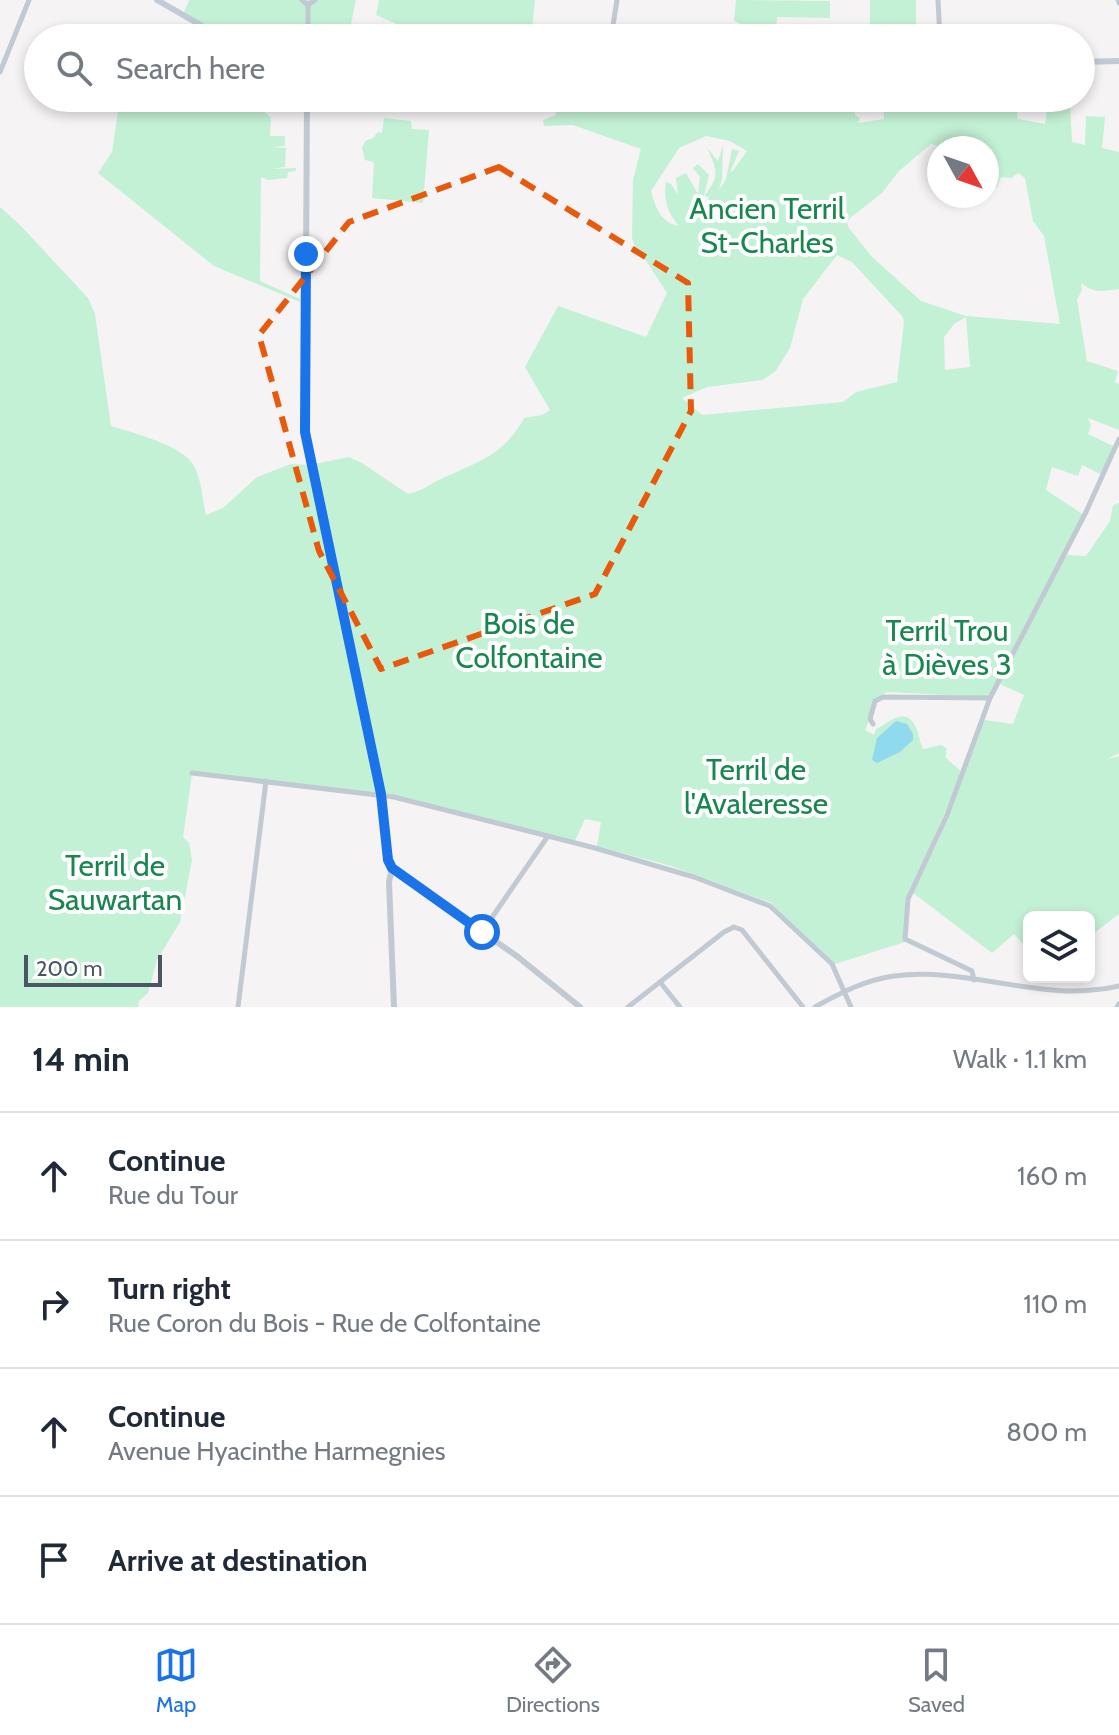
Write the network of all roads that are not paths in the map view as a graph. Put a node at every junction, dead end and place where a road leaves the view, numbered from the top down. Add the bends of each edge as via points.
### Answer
1 (29, 0) edge
2 (157, 0) edge
3 (302, 0) edge
4 (315, 0) edge
5 (617, 0) edge
6 (938, 0) edge
7 (308, 5) junction
8 (199, 24) edge
9 (308, 24) edge
10 (613, 24) edge
11 (939, 24) edge
12 (1119, 61) edge
13 (1095, 62) edge
14 (0, 72) edge
15 (307, 112) edge
16 (1119, 439) edge
17 (990, 698) junction
18 (873, 724) dead end
19 (192, 773) dead end
20 (266, 781) junction
21 (381, 794) junction
22 (548, 836) junction
23 (392, 868) junction
24 (482, 932) junction
25 (974, 980) junction
26 (660, 982) junction
27 (1119, 988) edge
28 (844, 991) junction
29 (238, 1007) edge
30 (394, 1007) edge
31 (580, 1007) edge
32 (628, 1007) edge
33 (680, 1007) edge
34 (803, 1007) edge
35 (815, 1007) edge
36 (851, 1007) edge

1 - 14 street
2 - 8 main road
3 - 7 street
4 - 7 street
5 - 10 street
6 - 11 street
7 - 9 street
12 - 13 main road
15 - 21 street via 305,432
16 - 17 street
17 - 18 street via 883,697 875,701
17 - 25 street via 947,815 908,899 905,939 972,971
19 - 20 street
20 - 21 street
20 - 29 street
21 - 22 street
21 - 23 street
22 - 24 street
22 - 28 street via 669,869 770,906 832,964
23 - 24 street
23 - 30 street
24 - 31 street
25 - 27 street via 1050,992
25 - 28 street via 898,976
26 - 32 street
26 - 33 street
26 - 34 street via 724,932 739,928
28 - 35 street
28 - 36 street

